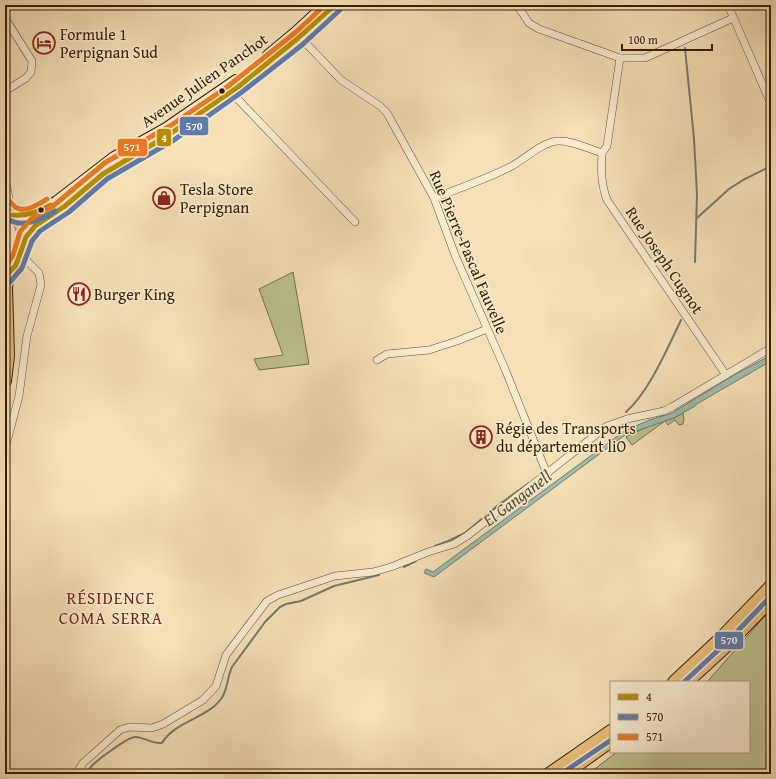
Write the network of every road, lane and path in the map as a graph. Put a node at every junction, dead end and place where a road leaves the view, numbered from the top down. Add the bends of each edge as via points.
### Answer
1 (324, 5) edge
2 (335, 5) edge
3 (517, 5) edge
4 (728, 5) edge
5 (5, 18) edge
6 (733, 18) junction
7 (298, 35) junction
8 (620, 58) junction
9 (229, 90) junction
10 (5, 91) edge
11 (771, 104) edge
12 (602, 153) junction
13 (5, 182) edge
14 (434, 198) junction
15 (9, 207) edge
16 (355, 222) dead end
17 (22, 250) junction
18 (36, 269) junction
19 (9, 274) edge
20 (487, 329) junction
21 (771, 348) edge
22 (377, 360) dead end
23 (726, 375) junction
24 (5, 381) edge
25 (5, 449) edge
26 (547, 474) junction
27 (771, 586) edge
28 (771, 600) edge
29 (675, 681) edge
30 (688, 681) edge
31 (610, 732) edge
32 (610, 742) edge
33 (76, 774) edge
34 (549, 774) edge
35 (565, 774) edge

1 - 7 main road, Avenue Julien Panchot
2 - 7 main road, Avenue Julien Panchot
3 - 8 street via 530,23 539,29
4 - 6 street
5 - 10 street via 32,61 31,72 26,78
6 - 8 street via 645,58
6 - 11 street
7 - 9 main road, Avenue Julien Panchot via 255,66
7 - 14 street, Rue Pierre-Pascal Fauvelle via 340,80 387,113
8 - 12 street, Rue Joseph Cugnot via 607,146
9 - 15 main road, Avenue Julien Panchot via 114,157 52,204 31,215 20,216
9 - 16 street
9 - 17 main road, Avenue Julien Panchot via 168,136 110,168 57,212 32,228 26,235
12 - 14 street via 556,141 483,180
12 - 23 street, Rue Joseph Cugnot via 601,179 607,200
13 - 15 street
14 - 20 street, Rue Pierre-Pascal Fauvelle
15 - 17 main road via 18,220 23,234
17 - 18 street via 28,262
17 - 19 main road
18 - 19 street via 27,266
18 - 25 street via 41,285 24,347 19,396
19 - 24 highway via 6,287 8,356
20 - 22 street via 429,350 387,354
20 - 26 street, Rue Pierre-Pascal Fauvelle
21 - 23 street
23 - 26 street via 672,407 607,426
26 - 33 street via 454,544 373,572 334,576 278,595 267,602 226,655 216,686 203,700 152,728 129,727 120,730 83,763
27 - 29 highway
28 - 30 highway
31 - 34 highway
32 - 35 highway

